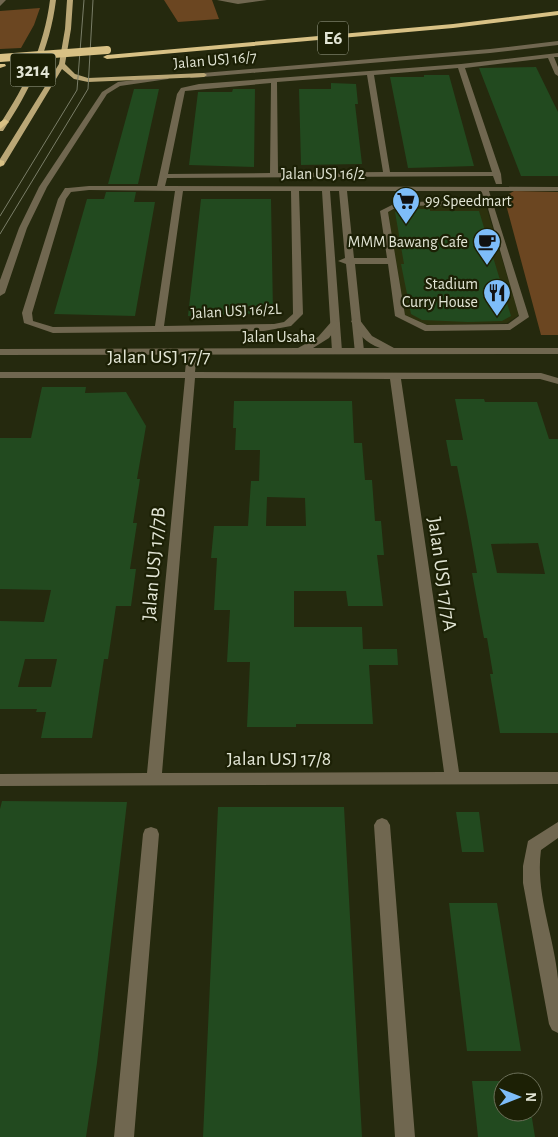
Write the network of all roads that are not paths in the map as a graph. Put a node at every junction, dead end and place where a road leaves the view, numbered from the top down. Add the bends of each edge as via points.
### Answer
1 (3, 0) edge
2 (53, 0) edge
3 (220, 0) edge
4 (264, 0) edge
5 (72, 1) edge
6 (0, 4) edge
7 (558, 6) edge
8 (558, 13) edge
9 (558, 42) edge
10 (107, 54) junction
11 (558, 55) edge
12 (550, 56) junction
13 (0, 62) edge
14 (62, 64) junction
15 (461, 66) junction
16 (370, 73) junction
17 (204, 74) junction
18 (558, 74) edge
19 (274, 80) junction
20 (2, 126) edge
21 (0, 164) edge
22 (497, 174) junction
23 (274, 175) junction
24 (387, 175) junction
25 (164, 176) junction
26 (161, 188) junction
27 (179, 188) junction
28 (295, 188) junction
29 (326, 188) junction
30 (343, 189) junction
31 (484, 189) junction
32 (501, 189) junction
33 (558, 189) edge
34 (490, 203) junction
35 (331, 261) junction
36 (350, 261) junction
37 (392, 261) junction
38 (0, 294) edge
39 (356, 321) junction
40 (335, 323) junction
41 (44, 329) joint
42 (159, 329) junction
43 (337, 351) junction
44 (359, 351) junction
45 (401, 351) junction
46 (558, 351) edge
47 (0, 352) edge
48 (192, 352) junction
49 (296, 352) junction
50 (0, 375) edge
51 (190, 375) junction
52 (395, 375) junction
53 (558, 381) edge
54 (452, 778) junction
55 (558, 778) edge
56 (0, 780) edge
57 (154, 780) junction
58 (382, 825) dead end
59 (558, 829) edge
60 (151, 834) dead end
61 (558, 1024) edge
62 (124, 1137) edge
63 (405, 1137) edge

1 - 6 street
2 - 20 main road, 3214 via 49,32 26,86
3 - 4 street
5 - 14 main road, 3214
7 - 10 highway, E6
8 - 10 highway, E6 via 434,28
9 - 17 street, Jalan USJ 16/7 via 490,51
10 - 13 highway, E6
11 - 12 street
12 - 15 street
12 - 18 street
14 - 17 main road via 75,78 88,80
14 - 21 main road, 3214
15 - 16 street
15 - 22 street
16 - 19 street
16 - 24 street
17 - 38 street, Jalan USJ 16/7 via 131,81 118,84 104,93 43,187 23,228
19 - 23 street
19 - 25 street via 183,89
22 - 24 street, Jalan USJ 16/2
22 - 32 street
23 - 24 street, Jalan USJ 16/2
23 - 25 street, Jalan USJ 16/2
25 - 26 street
26 - 27 street, Jalan USJ 16/2
26 - 41 street, Jalan USJ 16/2 via 68,190 62,199 27,313 29,323
27 - 28 street, Jalan USJ 16/2
27 - 42 street
28 - 29 street, Jalan USJ 16/2
28 - 42 street, Jalan USJ 16/2L via 298,314 293,322 283,327 264,328
29 - 30 street, Jalan USJ 16/2
29 - 35 street
30 - 31 street, Jalan USJ 16/2
30 - 36 street
31 - 32 street, Jalan USJ 16/2
31 - 34 street
32 - 33 street, Jalan USJ 16/2
34 - 37 street via 398,204 384,211
34 - 37 street via 524,317 510,327 425,328 400,316
35 - 36 street
35 - 40 street
36 - 37 street
36 - 39 street
39 - 44 street
39 - 45 street via 361,331 375,344
40 - 43 street
40 - 49 street via 321,341
41 - 42 street, Jalan USJ 16/2L
43 - 44 street, Jalan Usaha
43 - 49 street, Jalan Usaha
44 - 45 street, Jalan Usaha
45 - 46 street, Jalan Usaha
47 - 48 street, Jalan Usaha
48 - 49 street, Jalan Usaha
48 - 51 street, Jalan USJ 17/7B
50 - 51 street, Jalan USJ 17/7
51 - 52 street, Jalan USJ 17/7
51 - 57 street, Jalan USJ 17/7B
52 - 53 street, Jalan USJ 17/7 via 541,376
52 - 54 street, Jalan USJ 17/7A
54 - 55 street, Jalan USJ 17/8
54 - 57 street, Jalan USJ 17/8
56 - 57 street, Jalan USJ 17/8
58 - 63 street
59 - 61 street via 534,846 531,866 531,883
60 - 62 street

